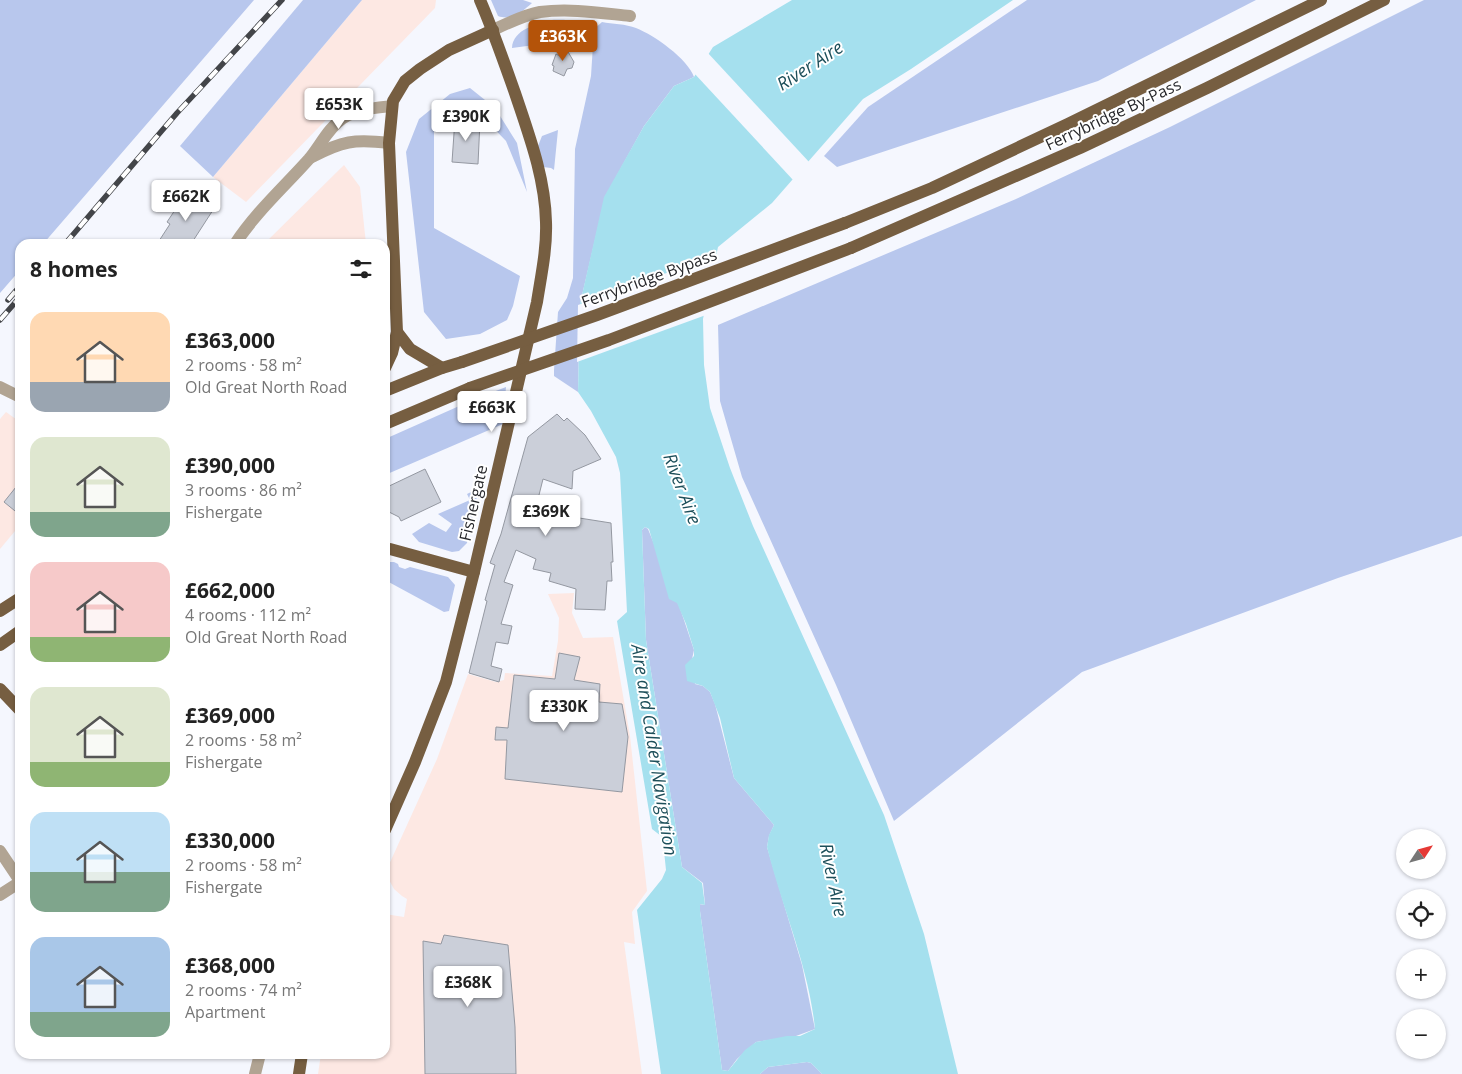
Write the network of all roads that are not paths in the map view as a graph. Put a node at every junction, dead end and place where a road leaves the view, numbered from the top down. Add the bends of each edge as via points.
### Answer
1 (480, 0) edge
2 (1321, 0) edge
3 (1384, 0) edge
4 (630, 16) dead end
5 (493, 30) junction
6 (392, 106) junction
7 (388, 143) junction
8 (310, 158) junction
9 (845, 223) joint
10 (239, 239) edge
11 (397, 332) junction
12 (390, 357) edge
13 (442, 368) junction
14 (0, 388) edge
15 (390, 389) edge
16 (15, 395) edge
17 (390, 422) edge
18 (390, 549) edge
19 (474, 572) junction
20 (15, 601) edge
21 (0, 611) edge
22 (15, 634) edge
23 (0, 644) edge
24 (0, 689) edge
25 (15, 705) edge
26 (390, 819) edge
27 (0, 850) edge
28 (15, 873) edge
29 (15, 884) edge
30 (0, 894) edge
31 (259, 1059) edge
32 (301, 1059) edge
33 (255, 1074) edge
34 (298, 1074) edge

1 - 5 main road, Fishergate
2 - 9 main road, Ferrybridge By-Pass via 932,188
3 - 17 main road, Ferrybridge By-Pass, bridge via 1080,148 851,248 609,340 470,388
4 - 5 street via 538,12
5 - 6 main road via 449,50 420,69 405,81
5 - 19 main road, Fishergate via 539,171 545,207 545,241 537,302
6 - 7 main road
6 - 8 street via 358,111 342,118
7 - 8 street via 353,141 334,145
7 - 11 main road
8 - 10 street
9 - 13 main road, Ferrybridge Bypass, bridge
11 - 12 main road
11 - 13 main road via 410,350
13 - 15 main road
14 - 16 street
18 - 19 main road
19 - 26 main road, Fishergate via 446,682
20 - 21 main road
22 - 23 main road
24 - 25 main road
27 - 28 street
29 - 30 street
31 - 33 street
32 - 34 main road

